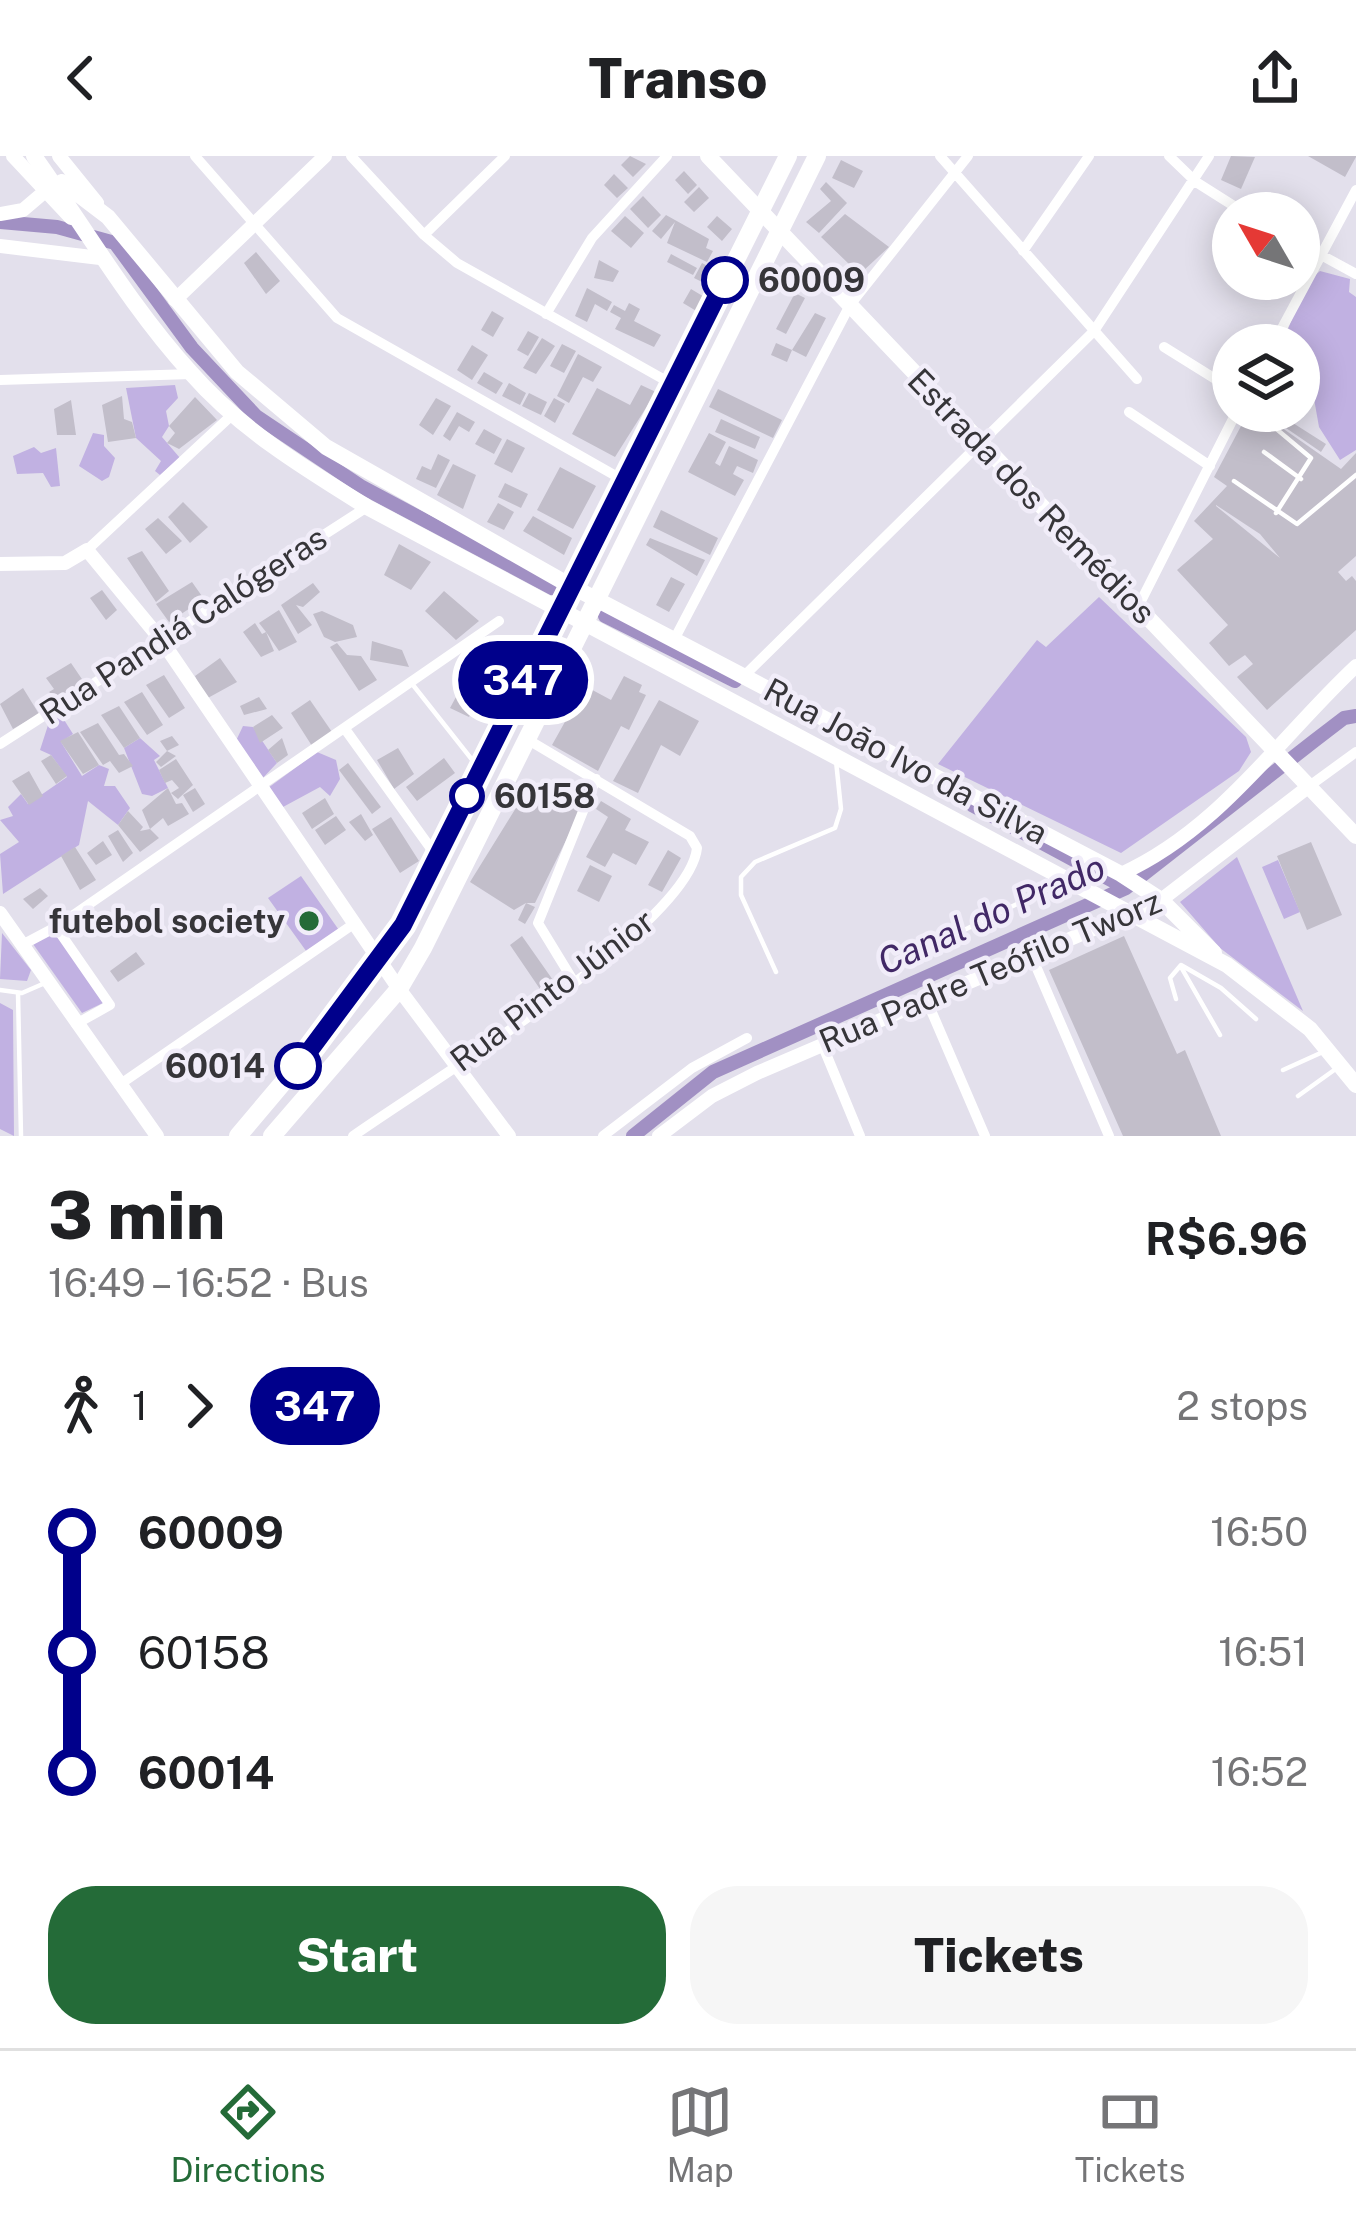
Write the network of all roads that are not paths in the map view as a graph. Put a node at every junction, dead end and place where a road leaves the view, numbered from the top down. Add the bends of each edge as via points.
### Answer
1 (14, 156) edge
2 (34, 156) edge
3 (58, 156) edge
4 (195, 156) edge
5 (325, 156) edge
6 (351, 156) edge
7 (505, 156) edge
8 (668, 156) edge
9 (708, 156) edge
10 (788, 156) edge
11 (817, 156) edge
12 (940, 156) edge
13 (968, 156) edge
14 (1089, 156) edge
15 (1169, 156) edge
16 (1208, 156) edge
17 (955, 175) junction
18 (1196, 182) junction
19 (1356, 190) edge
20 (1212, 192) edge
21 (43, 193) junction
22 (760, 211) junction
23 (0, 214) edge
24 (108, 217) junction
25 (252, 226) junction
26 (781, 231) junction
27 (424, 235) junction
28 (87, 240) junction
29 (0, 246) edge
30 (1023, 251) junction
31 (1320, 254) edge
32 (1323, 255) junction
33 (1356, 274) edge
34 (175, 300) junction
35 (850, 305) junction
36 (546, 314) junction
37 (1285, 324) edge
38 (1094, 331) junction
39 (1164, 347) dead end
40 (192, 374) junction
41 (1212, 377) edge
42 (1137, 379) dead end
43 (0, 380) edge
44 (672, 384) junction
45 (1129, 412) dead end
46 (233, 414) junction
47 (1227, 432) edge
48 (1282, 432) edge
49 (983, 445) junction
50 (1264, 452) dead end
51 (1210, 466) junction
52 (1356, 475) edge
53 (1300, 479) junction
54 (623, 480) junction
55 (1234, 481) dead end
56 (367, 507) junction
57 (1276, 513) junction
58 (87, 550) junction
59 (0, 564) edge
60 (569, 585) junction
61 (594, 597) junction
62 (558, 606) junction
63 (1138, 607) junction
64 (583, 619) junction
65 (499, 621) dead end
66 (675, 638) junction
67 (162, 641) junction
68 (1356, 666) edge
69 (745, 675) junction
70 (411, 683) junction
71 (345, 729) junction
72 (525, 738) junction
73 (0, 744) edge
74 (1356, 752) edge
75 (836, 755) junction
76 (1278, 756) junction
77 (480, 770) junction
78 (596, 779) junction
79 (1304, 783) junction
80 (260, 788) junction
81 (1356, 836) edge
82 (437, 857) junction
83 (1125, 877) junction
84 (1073, 884) junction
85 (1155, 895) junction
86 (0, 913) edge
87 (1128, 913) junction
88 (355, 923) junction
89 (56, 927) junction
90 (954, 935) dead end
91 (22, 945) junction
92 (1031, 957) junction
93 (381, 962) junction
94 (1181, 965) junction
95 (1227, 965) junction
96 (776, 973) dead end
97 (48, 981) junction
98 (574, 982) junction
99 (399, 988) junction
100 (0, 990) edge
101 (18, 993) junction
102 (1176, 999) dead end
103 (927, 1001) junction
104 (1256, 1019) dead end
105 (76, 1024) junction
106 (1220, 1035) dead end
107 (747, 1038) dead end
108 (822, 1044) junction
109 (1330, 1049) junction
110 (454, 1064) junction
111 (1342, 1064) junction
112 (1283, 1070) dead end
113 (119, 1084) junction
114 (1356, 1085) edge
115 (1298, 1096) dead end
116 (1107, 1131) edge
117 (21, 1136) edge
118 (157, 1136) edge
119 (238, 1136) edge
120 (272, 1136) edge
121 (352, 1136) edge
122 (509, 1136) edge
123 (602, 1136) edge
124 (659, 1136) edge
125 (860, 1136) edge
126 (985, 1136) edge

1 - 21 main road, Rua João Ivo da Silva
2 - 24 main road, Rua João Ivo da Silva
2 - 28 main road, Rua João Ivo da Silva
3 - 24 main road, Rua João Ivo da Silva
4 - 25 street
5 - 25 main road
6 - 27 street
7 - 27 street
8 - 36 street via 592,238
9 - 22 main road, Estrada dos Remédios
10 - 22 highway
11 - 26 highway
12 - 17 street
13 - 17 street
14 - 30 street
15 - 18 street
16 - 18 street
17 - 30 street
17 - 35 street
18 - 20 street
18 - 38 street
19 - 32 street
21 - 23 main road via 23,210
21 - 28 main road, Rua João Ivo da Silva
22 - 26 main road, Estrada dos Remédios
22 - 44 highway
24 - 34 main road, Rua João Ivo da Silva
25 - 34 main road
25 - 54 street via 337,318
26 - 35 main road, Estrada dos Remédios
26 - 61 highway
27 - 36 street
28 - 29 main road
28 - 40 main road, Rua João Ivo da Silva
30 - 38 street
31 - 32 street
32 - 33 street
32 - 37 street
34 - 60 main road, Rua João Ivo da Silva via 237,372 326,447
35 - 49 main road, Estrada dos Remédios
35 - 66 street
36 - 44 street
38 - 42 street
38 - 49 street
39 - 41 street
40 - 43 street
40 - 46 main road, Rua João Ivo da Silva
44 - 54 highway
45 - 51 street
46 - 56 main road, Rua João Ivo da Silva
46 - 58 street
47 - 51 street
48 - 53 lane via 1307,449 1311,465
49 - 63 main road, Estrada dos Remédios
49 - 69 street
50 - 53 lane
51 - 63 street
52 - 57 lane via 1297,524
53 - 57 lane
54 - 60 highway
55 - 57 lane
56 - 62 main road, Rua João Ivo da Silva
56 - 67 street, Rua Pandiá Calógeras
58 - 59 main road via 64,563
58 - 67 main road
60 - 61 main road, Rua João Ivo da Silva
60 - 62 highway
61 - 64 highway
61 - 66 main road, Rua João Ivo da Silva
62 - 64 main road, Rua João Ivo da Silva
62 - 77 highway
63 - 76 main road, Estrada dos Remédios
64 - 72 highway
64 - 75 main road, Rua João Ivo da Silva
65 - 70 street
66 - 69 main road, Rua João Ivo da Silva
67 - 73 street, Rua Pandiá Calógeras
67 - 80 main road
68 - 76 main road, Rua Padre Teófilo Tworz via 1297,721
69 - 83 main road, Rua João Ivo da Silva
70 - 71 street
70 - 77 lane
71 - 80 street
71 - 82 street
72 - 78 street
72 - 99 highway
74 - 79 street
75 - 84 main road, Rua João Ivo da Silva
75 - 96 lane via 835,828 754,862 741,877
76 - 79 main road, Estrada dos Remédios
76 - 83 main road, Rua Padre Teófilo Tworz
77 - 82 highway
78 - 98 street via 538,923
78 - 98 street, Rua Pinto Júnior via 695,842 694,863 651,920
79 - 81 main road, Estrada dos Remédios
79 - 85 main road, Rua Padre Teófilo Tworz
80 - 88 main road
80 - 89 street
82 - 93 highway
83 - 85 main road, Rua João Ivo da Silva
84 - 87 main road, Rua João Ivo da Silva
84 - 90 lane, Rua Padre Teófilo Tworz
85 - 87 main road, Rua Padre Teófilo Tworz
85 - 95 main road, Rua João Ivo da Silva
86 - 91 main road
87 - 92 main road, Rua Padre Teófilo Tworz
87 - 95 main road, Rua João Ivo da Silva
88 - 93 main road
88 - 113 street
89 - 91 street
89 - 105 street via 110,1004
91 - 97 main road
92 - 103 main road, Rua Padre Teófilo Tworz
92 - 116 street
93 - 99 main road
93 - 119 highway
94 - 102 lane via 1170,978
94 - 104 lane
94 - 106 lane
95 - 109 main road
97 - 101 lane
97 - 105 main road
98 - 110 street, Rua Pinto Júnior
99 - 110 main road
99 - 120 highway
100 - 101 lane
101 - 117 lane
103 - 108 main road, Rua Padre Teófilo Tworz
103 - 126 street
105 - 113 main road
107 - 123 street
108 - 124 main road, Rua Padre Teófilo Tworz via 712,1096
108 - 125 street
109 - 111 main road
109 - 112 lane
110 - 121 street, Rua Pinto Júnior
110 - 122 main road
111 - 114 main road
111 - 115 lane
113 - 118 main road

